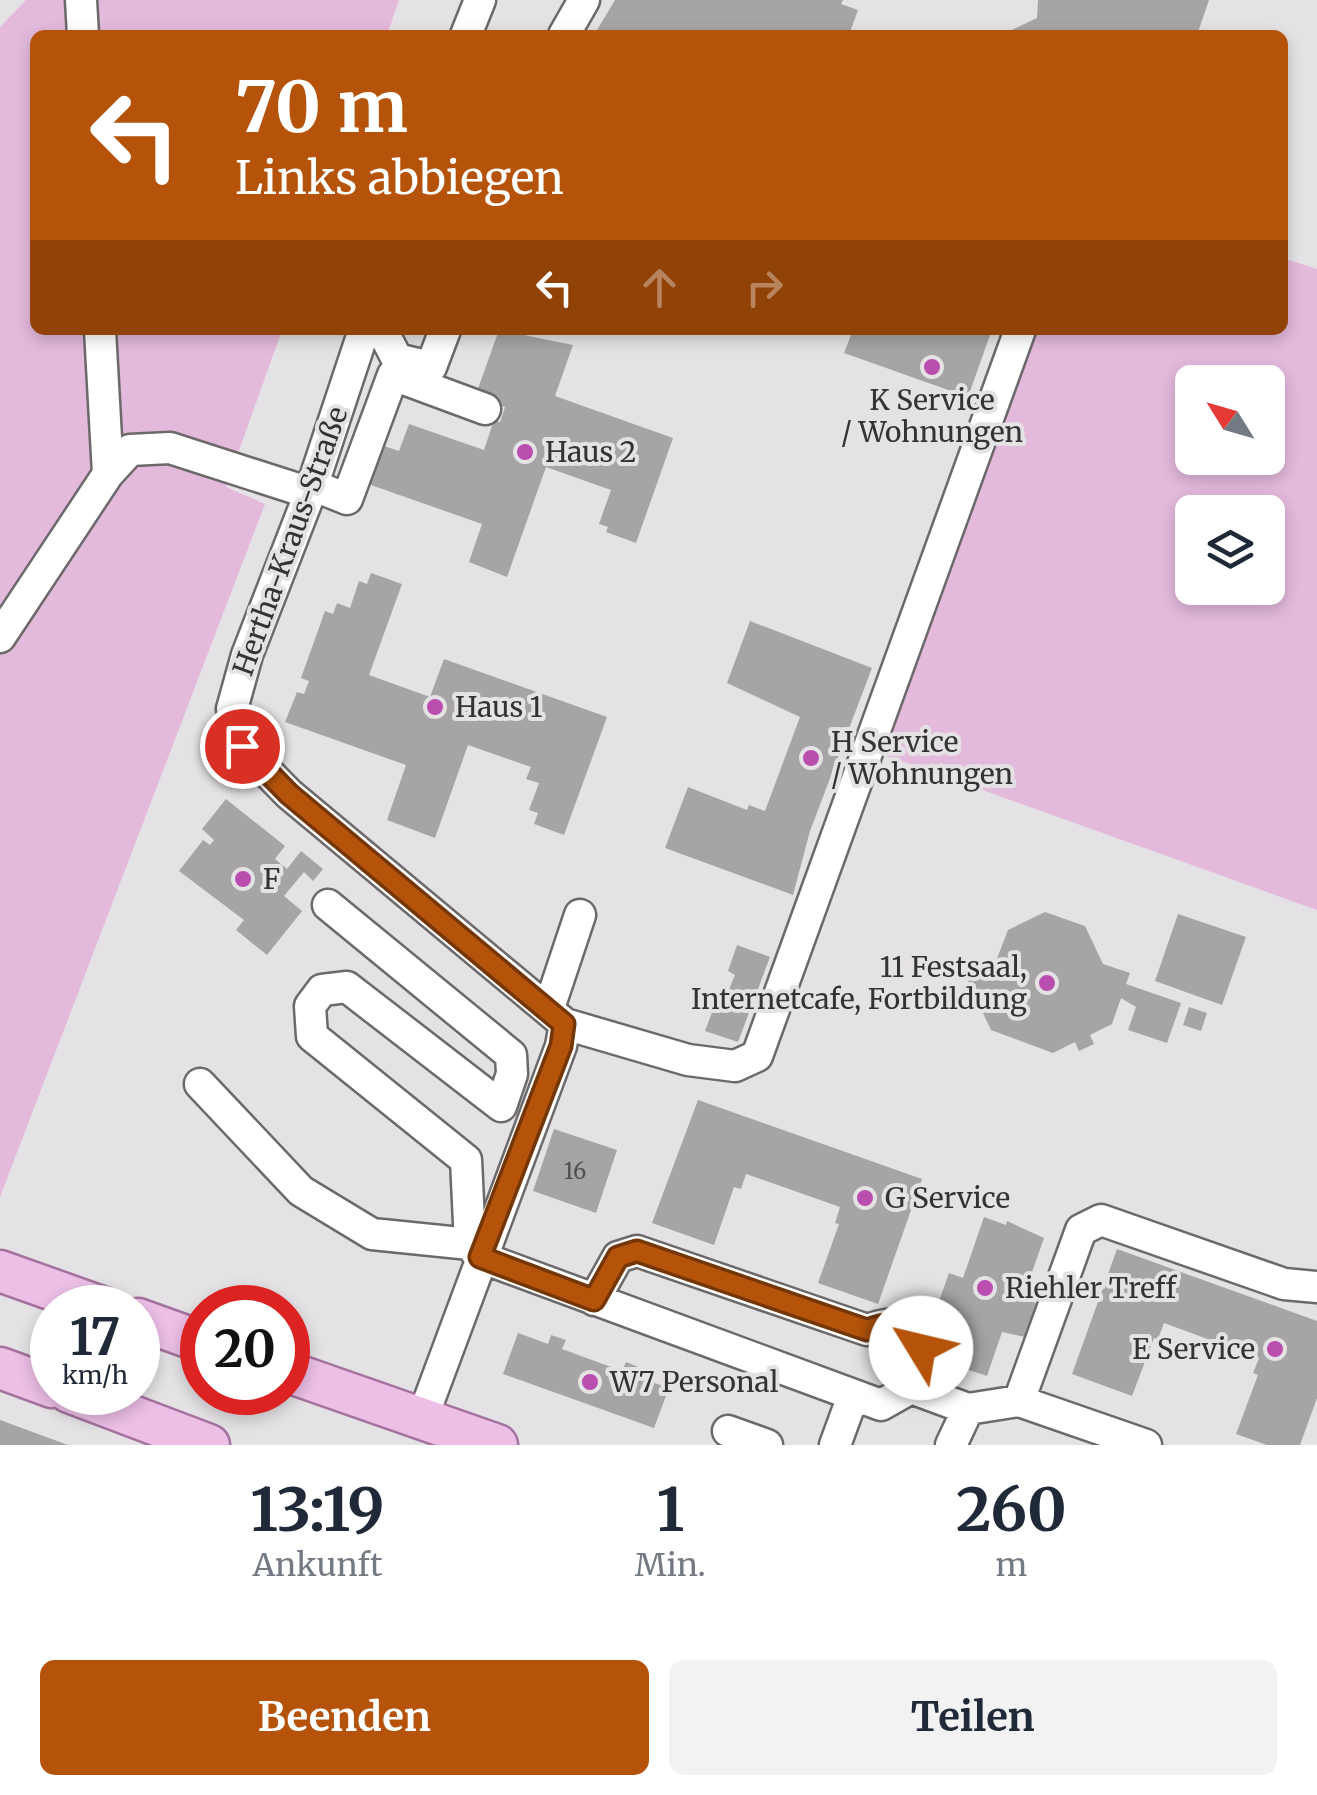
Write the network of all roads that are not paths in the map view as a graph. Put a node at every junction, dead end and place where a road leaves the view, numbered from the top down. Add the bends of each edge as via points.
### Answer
1 (81, 0) edge
2 (480, 0) edge
3 (584, 0) edge
4 (83, 30) edge
5 (468, 30) edge
6 (567, 30) edge
7 (100, 335) edge
8 (362, 335) edge
9 (385, 335) edge
10 (443, 335) edge
11 (1018, 335) edge
12 (485, 409) dead end
13 (108, 474) junction
14 (311, 489) junction
15 (0, 637) edge
16 (328, 905) dead end
17 (580, 915) dead end
18 (557, 1016) junction
19 (200, 1084) dead end
20 (475, 1250) junction
21 (0, 1271) edge
22 (39, 1285) edge
23 (1317, 1287) edge
24 (594, 1300) junction
25 (0, 1368) edge
26 (30, 1379) edge
27 (310, 1380) edge
28 (912, 1388) junction
29 (854, 1396) junction
30 (1019, 1401) junction
31 (968, 1409) junction
32 (116, 1415) edge
33 (422, 1418) junction
34 (728, 1430) dead end
35 (162, 1437) edge
36 (209, 1445) edge
37 (497, 1445) edge
38 (767, 1445) edge
39 (835, 1445) edge
40 (950, 1445) edge
41 (1146, 1445) edge

1 - 4 lane
2 - 5 lane
3 - 6 lane
7 - 13 lane
8 - 14 lane, Hertha-Kraus-Straße
9 - 10 lane via 397,359 431,367
11 - 18 lane via 757,1056 735,1066 688,1060
12 - 14 lane via 393,375 347,499
13 - 14 lane via 130,450 170,448
13 - 15 lane
14 - 18 lane, Hertha-Kraus-Straße via 232,708 242,746 289,794
16 - 20 lane via 511,1055 501,1106 348,987 322,990 310,1006 312,1036 466,1160
17 - 18 lane
18 - 20 lane via 561,1046
19 - 20 lane via 301,1191 372,1234
20 - 24 lane
20 - 33 lane
21 - 22 main road
23 - 30 lane via 1284,1284 1101,1220 1081,1230
24 - 28 lane via 618,1257 637,1251 867,1330 904,1325 918,1333 921,1348
24 - 29 lane
25 - 26 main road
27 - 33 main road
28 - 29 lane via 881,1405
28 - 31 lane
29 - 39 lane
30 - 31 lane
30 - 41 lane
31 - 40 lane
32 - 35 main road
33 - 37 main road
34 - 38 lane
35 - 36 main road

